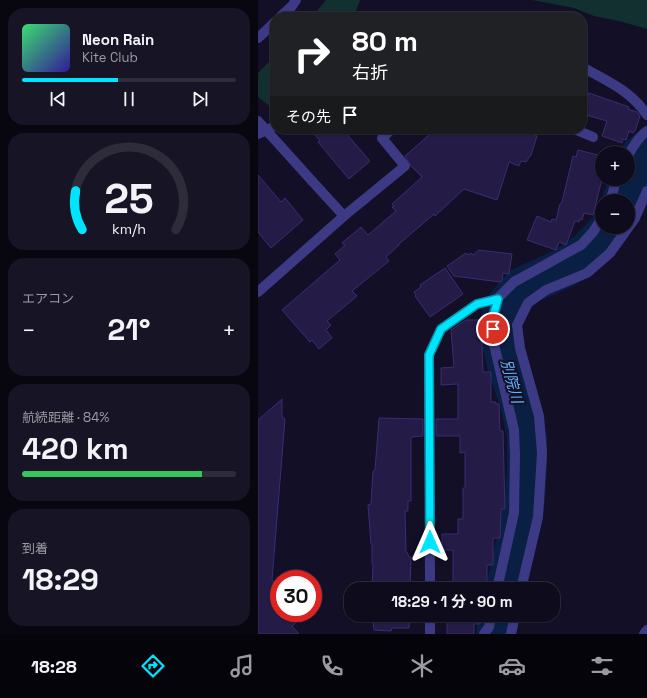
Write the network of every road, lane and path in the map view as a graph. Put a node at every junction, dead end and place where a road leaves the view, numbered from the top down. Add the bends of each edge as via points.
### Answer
1 (296, 0) edge
2 (285, 12) edge
3 (270, 27) edge
4 (258, 38) edge
5 (587, 70) edge
6 (647, 115) edge
7 (258, 121) edge
8 (270, 128) edge
9 (647, 131) edge
10 (258, 134) edge
11 (386, 134) edge
12 (586, 134) edge
13 (593, 137) dead end
14 (634, 146) edge
15 (647, 191) edge
16 (344, 216) junction
17 (595, 229) edge
18 (258, 292) edge
19 (498, 299) junction
20 (430, 582) edge
21 (499, 582) edge
22 (523, 582) edge
23 (430, 622) edge
24 (490, 622) edge
25 (513, 622) edge
26 (647, 630) edge
27 (430, 634) edge
28 (484, 634) edge
29 (510, 634) edge
30 (644, 634) edge

1 - 2 street
3 - 4 street
5 - 6 street via 614,83 639,103
7 - 16 street, bridge
8 - 10 street
9 - 14 street
11 - 16 street via 382,138 405,166
12 - 13 street
15 - 22 street via 635,218 610,253 587,273 546,290 528,303 517,325 520,348 539,416 542,453 538,517
16 - 18 street
17 - 19 street via 581,245 514,282
19 - 20 street via 477,304 441,329 429,355
19 - 21 street via 493,317 493,340 514,430 515,455 514,513
23 - 27 street
24 - 28 street
25 - 29 street
26 - 30 street

